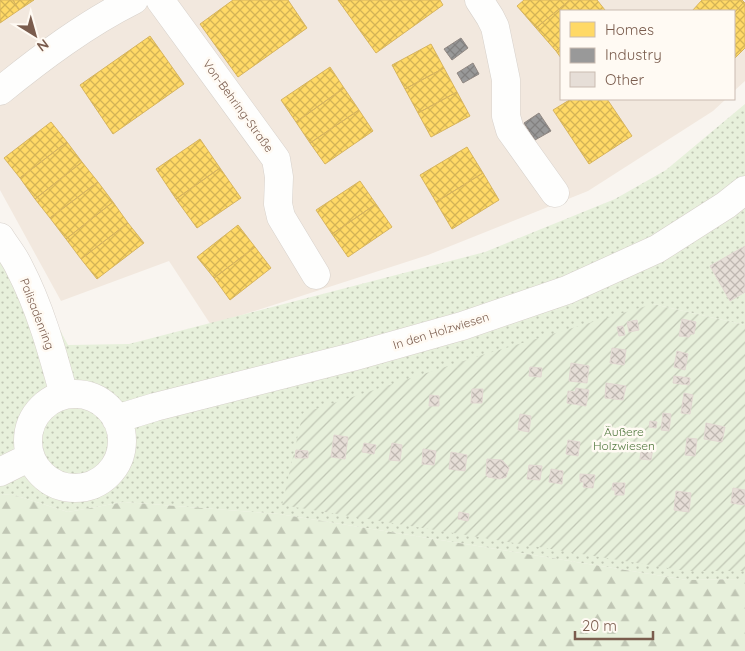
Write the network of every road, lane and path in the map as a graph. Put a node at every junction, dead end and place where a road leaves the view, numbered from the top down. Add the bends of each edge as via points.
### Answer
1 (134, 0) edge
2 (160, 0) edge
3 (479, 0) edge
4 (0, 90) edge
5 (745, 190) edge
6 (555, 193) dead end
7 (0, 237) edge
8 (316, 275) dead end
9 (64, 395) junction
10 (116, 418) junction
11 (30, 457) junction
12 (0, 472) edge

1 - 4 street via 43,57
2 - 8 street, Von-Behring-Straße via 276,159 281,217
3 - 6 street via 495,28 506,80 506,116 510,130
5 - 10 street, In den Holzwiesen via 657,249 567,290 444,331
7 - 9 street, Palisadenring via 19,266 35,303
9 - 10 street via 92,397 107,405
9 - 11 street via 37,412 30,426
10 - 11 street via 120,426 121,452 109,473 89,486 74,488 54,483 38,471
11 - 12 street

